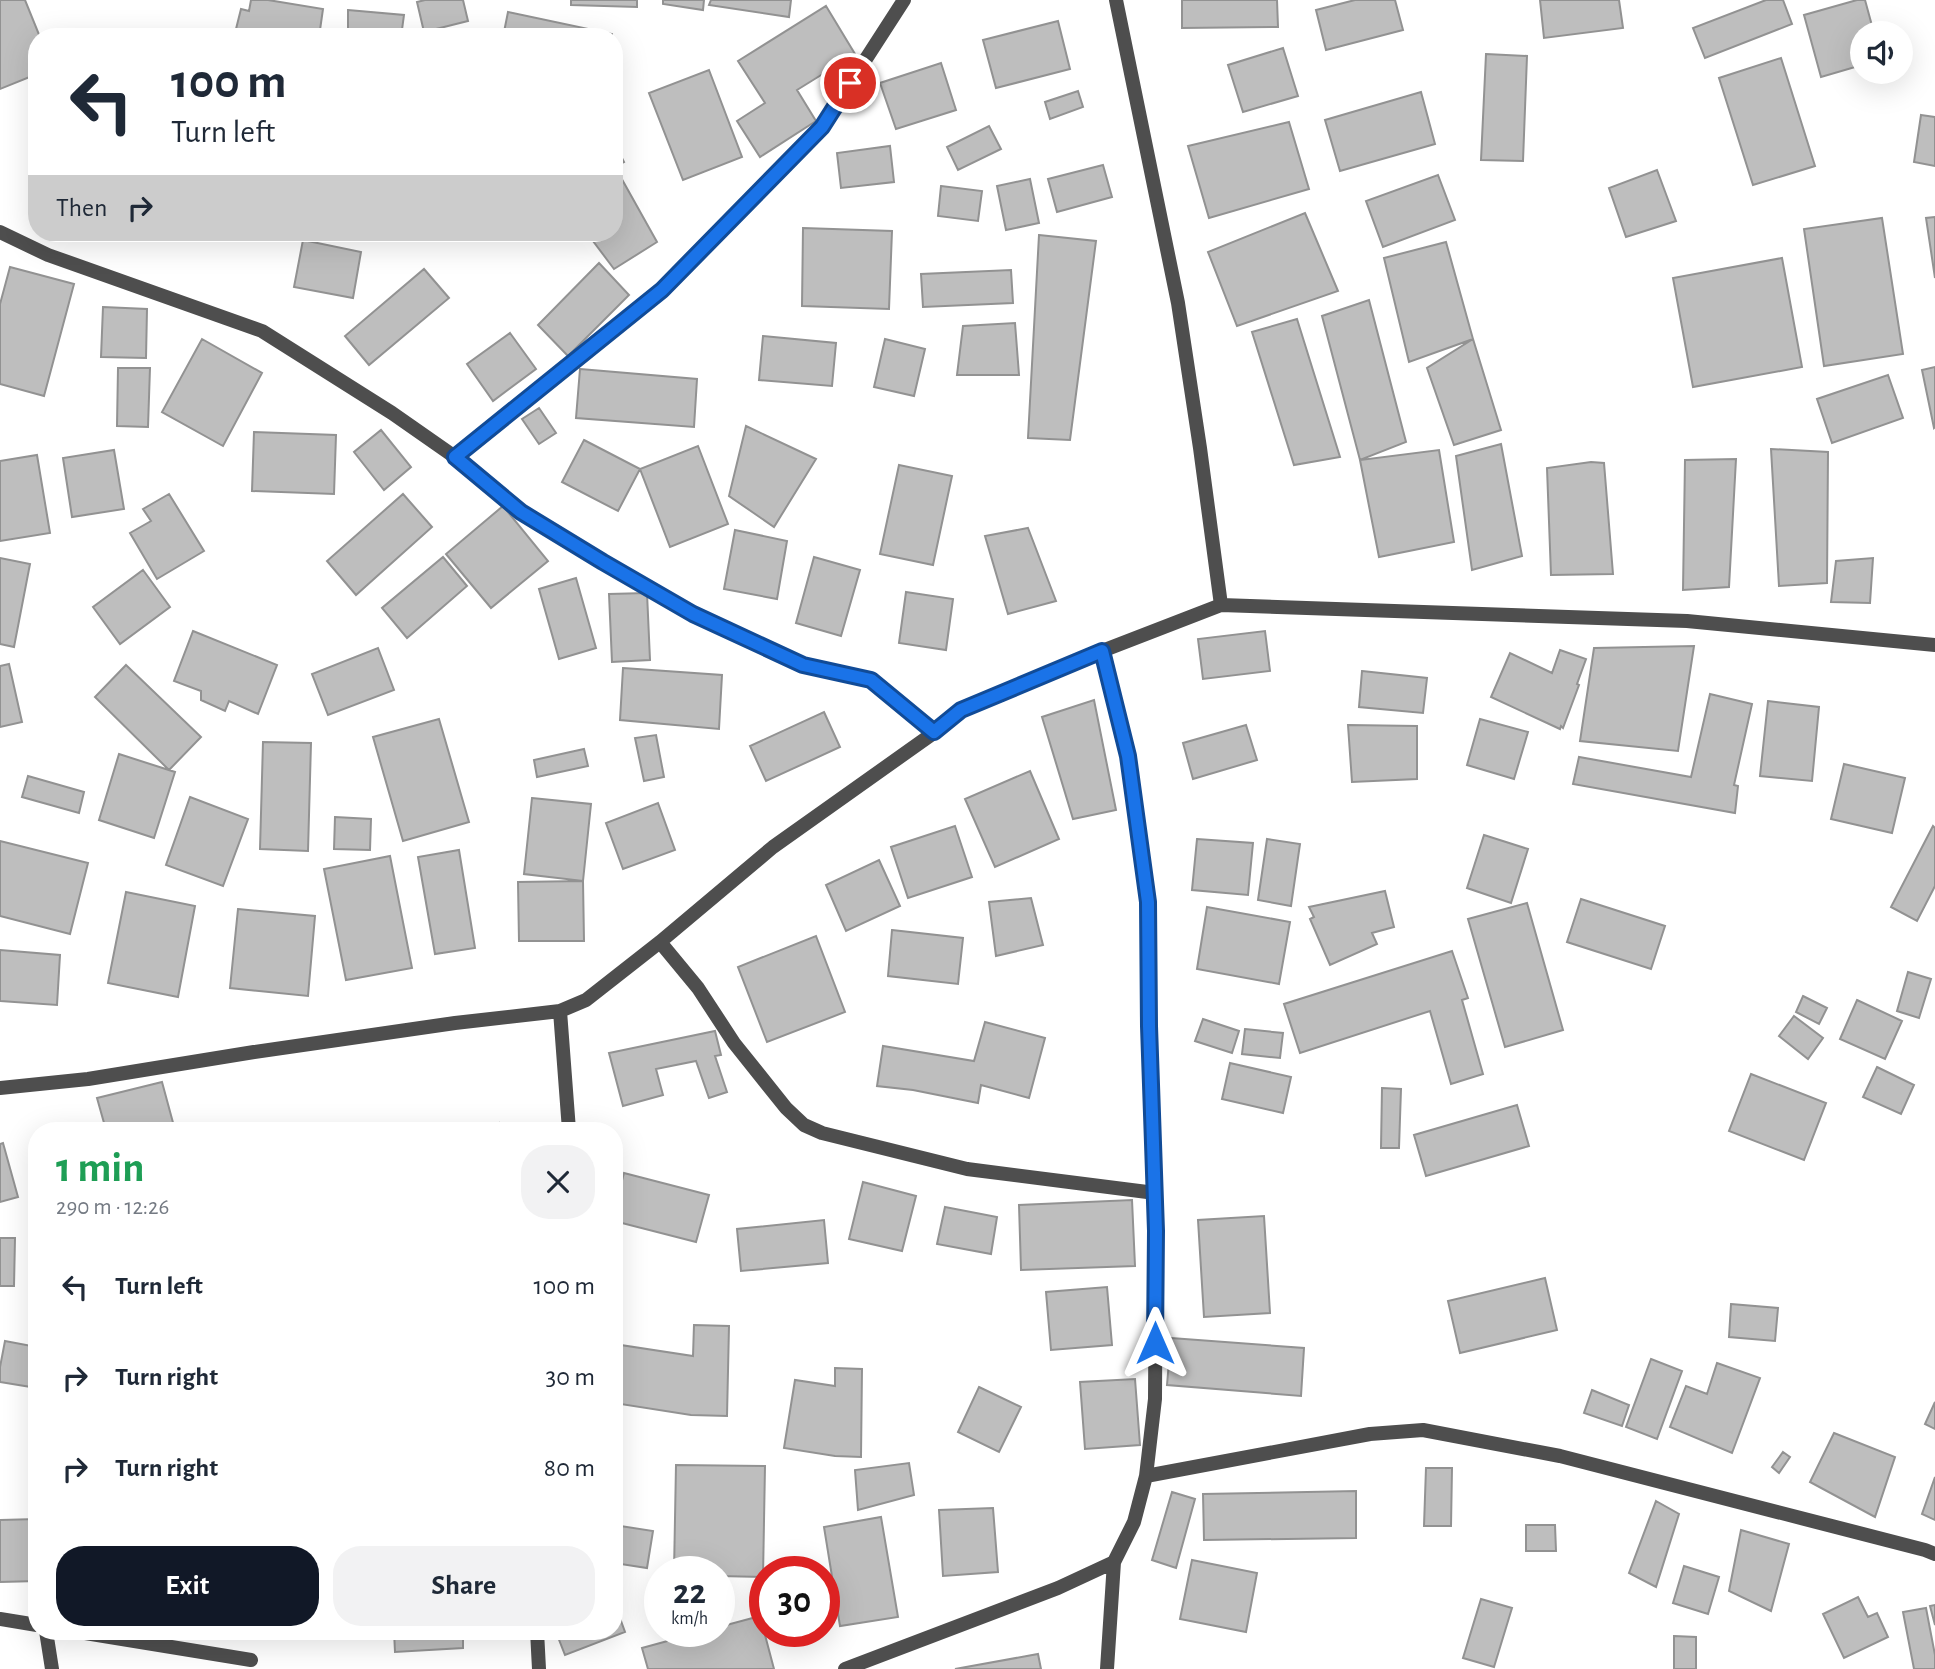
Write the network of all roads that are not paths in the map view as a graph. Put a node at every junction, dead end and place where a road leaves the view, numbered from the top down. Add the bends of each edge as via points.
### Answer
1 (904, 0) edge
2 (1116, 0) edge
3 (0, 232) edge
4 (455, 457) junction
5 (1221, 606) junction
6 (1935, 645) edge
7 (1102, 651) junction
8 (934, 732) junction
9 (660, 942) junction
10 (560, 1011) junction
11 (0, 1088) edge
12 (568, 1122) edge
13 (1155, 1193) junction
14 (1146, 1476) junction
15 (1935, 1554) edge
16 (1114, 1562) junction
17 (0, 1619) edge
18 (28, 1624) edge
19 (47, 1640) edge
20 (128, 1640) edge
21 (537, 1640) edge
22 (251, 1660) dead end
23 (52, 1669) edge
24 (539, 1669) edge
25 (845, 1669) edge
26 (1107, 1669) edge

1 - 4 street via 822,127 662,290
2 - 5 street via 1178,303
3 - 4 street via 48,255 262,331
4 - 8 street via 521,512 693,614 803,665 871,680
5 - 6 street via 1687,621
5 - 7 street
7 - 8 street via 961,710
7 - 13 street via 1128,756 1148,902
8 - 9 street via 772,847
9 - 10 street via 586,1000
9 - 13 street via 734,1043 804,1125 967,1169
10 - 11 street
10 - 12 street
13 - 14 street via 1155,1399
14 - 15 street via 1370,1434 1423,1430 1560,1456
14 - 16 street via 1134,1521
16 - 25 street
16 - 26 street
17 - 18 street
19 - 23 street
20 - 22 street
21 - 24 street

